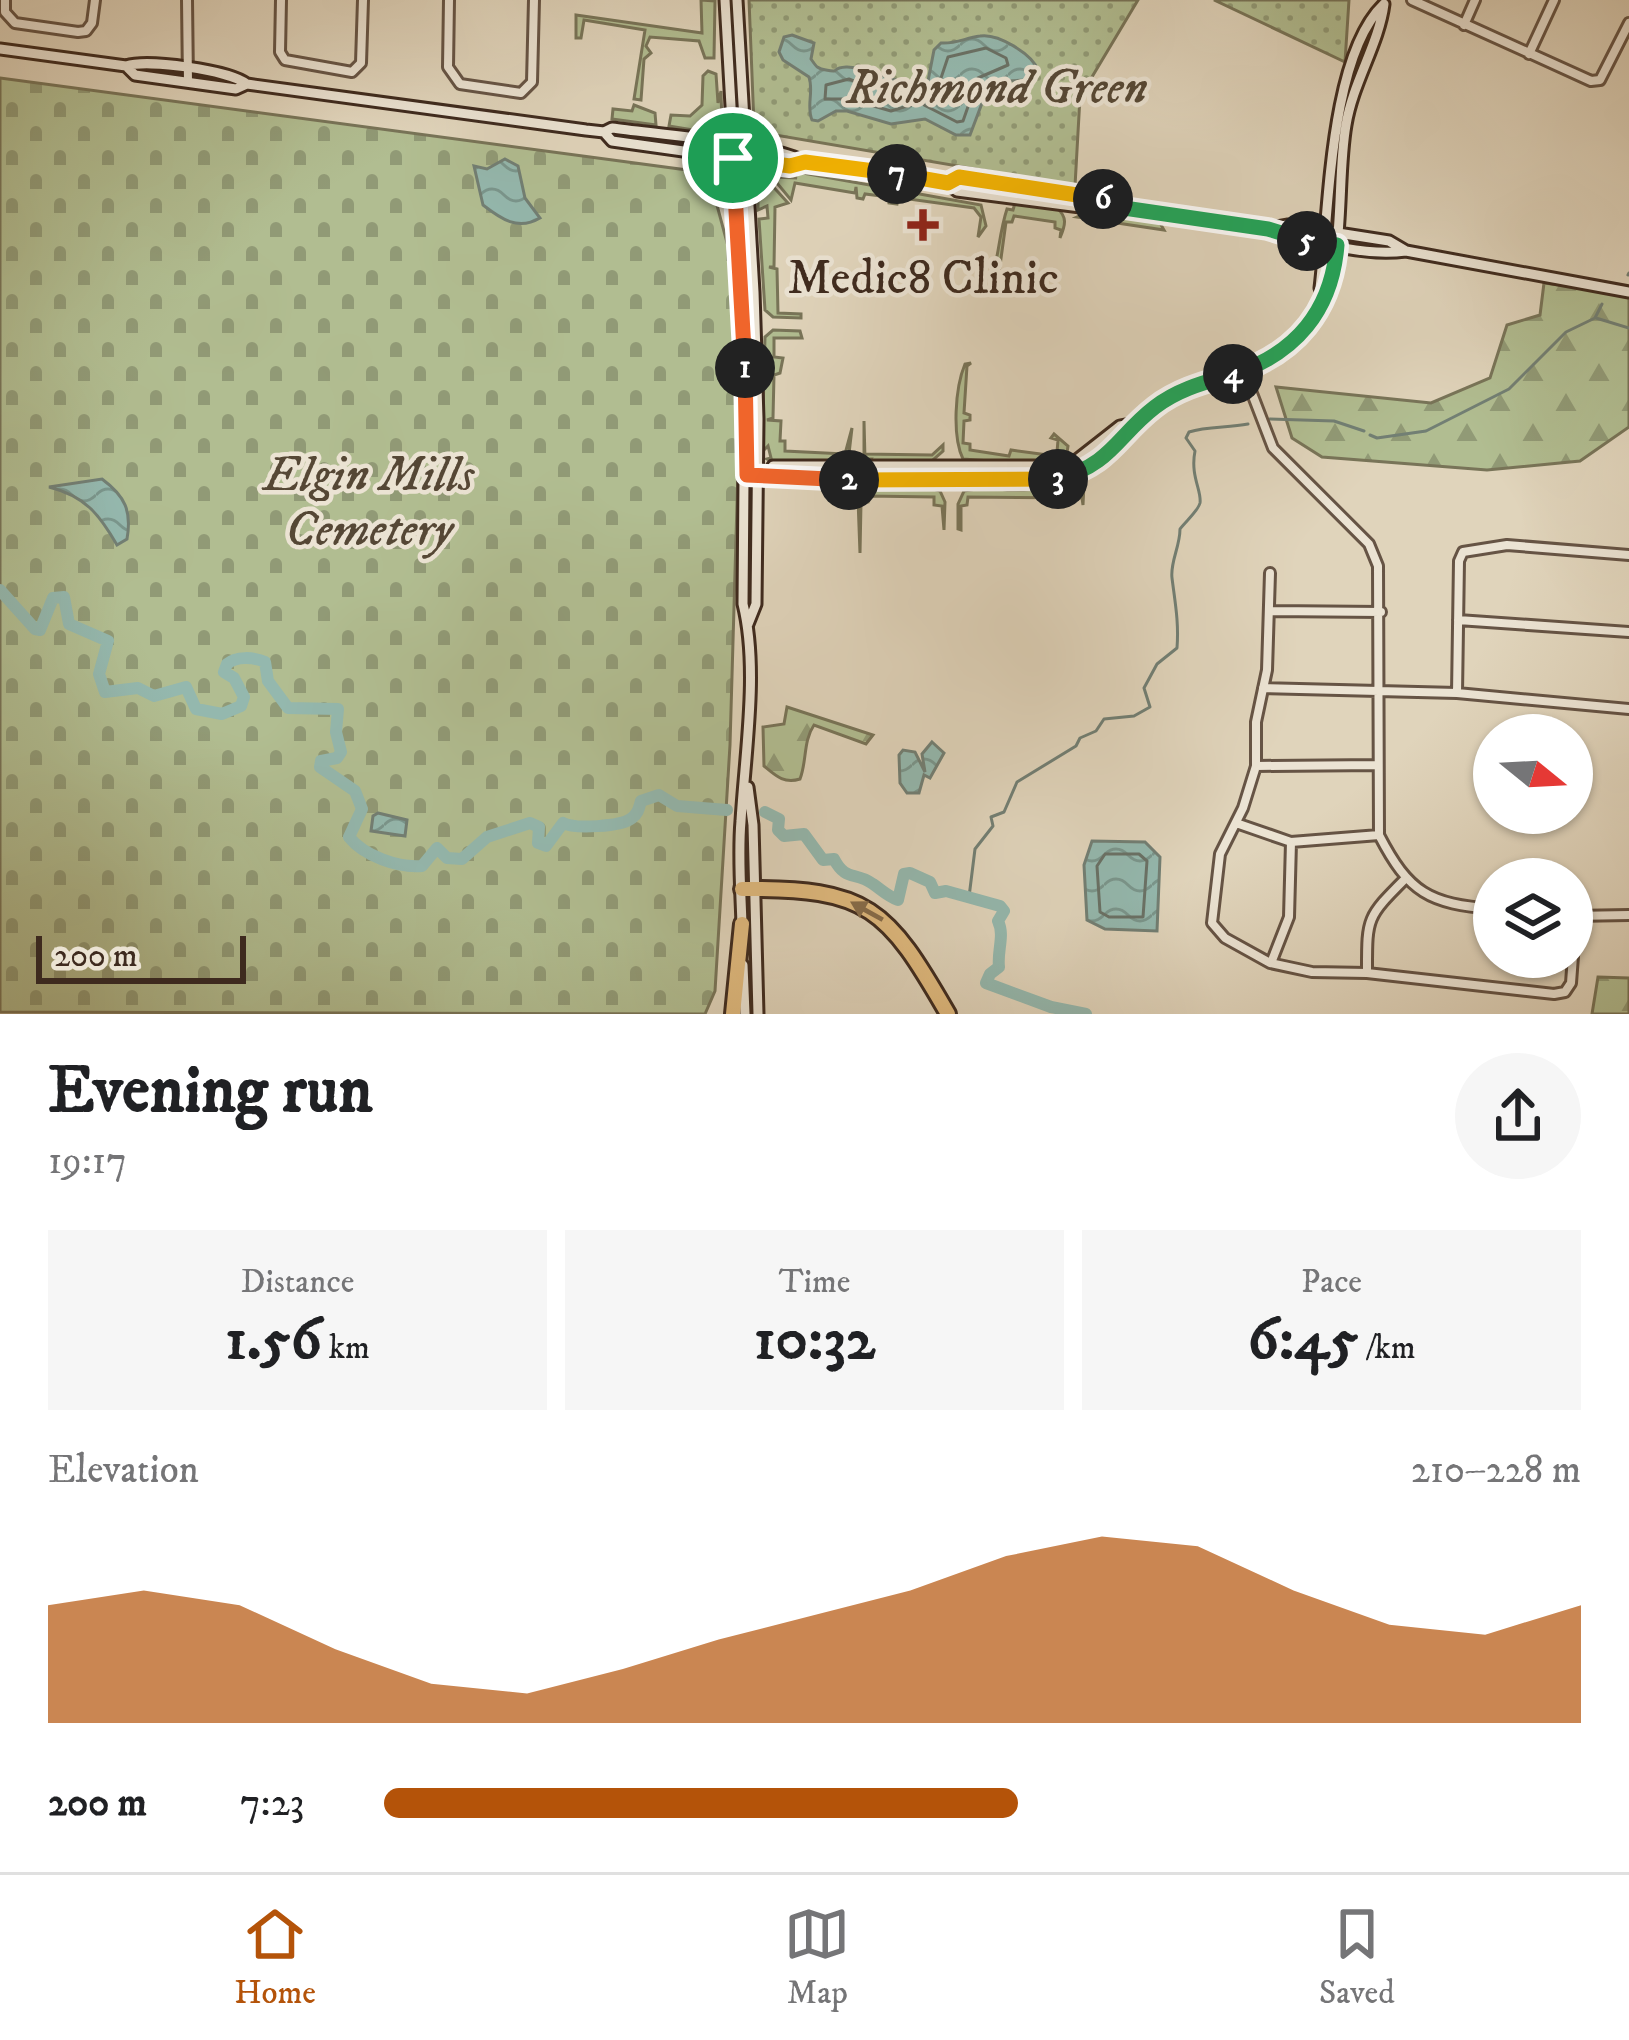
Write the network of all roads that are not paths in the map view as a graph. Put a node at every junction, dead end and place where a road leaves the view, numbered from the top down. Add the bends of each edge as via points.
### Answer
1 (5, 0) edge
2 (95, 0) edge
3 (187, 0) edge
4 (281, 0) edge
5 (363, 0) edge
6 (449, 0) edge
7 (533, 0) edge
8 (725, 0) edge
9 (737, 0) edge
10 (1412, 0) edge
11 (1475, 0) edge
12 (1554, 0) edge
13 (1385, 2) edge
14 (1434, 5) edge
15 (1629, 23) edge
16 (1464, 26) junction
17 (0, 49) edge
18 (1529, 54) junction
19 (126, 66) junction
20 (186, 68) junction
21 (188, 82) junction
22 (247, 84) junction
23 (604, 132) junction
24 (733, 145) junction
25 (747, 148) junction
26 (733, 158) junction
27 (747, 161) junction
28 (805, 162) junction
29 (1332, 238) junction
30 (1629, 292) edge
31 (1243, 370) junction
32 (757, 476) junction
33 (1629, 555) edge
34 (1270, 573) dead end
35 (1271, 611) junction
36 (1381, 612) junction
37 (1458, 620) junction
38 (1629, 632) edge
39 (1264, 688) junction
40 (1379, 689) junction
41 (1457, 694) junction
42 (1629, 709) edge
43 (1378, 765) junction
44 (1256, 766) junction
45 (1236, 823) junction
46 (1379, 835) junction
47 (1291, 842) junction
48 (1405, 879) junction
49 (748, 889) junction
50 (1473, 905) edge
51 (1629, 915) edge
52 (1593, 916) edge
53 (742, 924) junction
54 (1270, 963) junction
55 (1366, 973) junction
56 (1571, 978) edge
57 (733, 1014) edge
58 (745, 1014) edge
59 (758, 1014) edge
60 (948, 1014) edge

1 - 2 street via 15,23 78,32 92,23
3 - 20 street
4 - 5 street via 282,58 350,72 361,63
6 - 7 street via 452,77 521,93 532,82
8 - 24 main road
9 - 25 main road
10 - 14 street
11 - 16 street
12 - 18 street
13 - 29 main road via 1353,72
14 - 16 street
15 - 18 street via 1600,80
16 - 18 street
17 - 19 main road
19 - 20 main road
19 - 21 main road via 135,75
20 - 21 street
20 - 22 main road
21 - 22 main road
22 - 23 main road
23 - 24 main road
23 - 26 main road via 612,141
24 - 25 main road
24 - 26 main road
25 - 27 main road
25 - 28 main road
26 - 27 main road
26 - 32 main road
27 - 28 main road
27 - 32 main road
28 - 29 main road via 1017,185 1268,229 1288,224
29 - 30 main road via 1389,242
29 - 31 main road via 1317,315 1297,341
31 - 32 main road via 1180,390 1069,466 773,466
31 - 36 street via 1273,448 1369,544
32 - 49 main road via 743,604 753,825
33 - 37 street via 1507,545 1466,550 1459,557
34 - 35 street
35 - 36 street
35 - 39 street
36 - 40 street
37 - 38 street
37 - 41 street
39 - 40 street
39 - 44 street
40 - 41 street
40 - 43 street
41 - 42 street
43 - 44 street
43 - 46 street
44 - 45 street
45 - 47 street
45 - 54 street via 1220,854 1212,922
46 - 47 street
46 - 48 street
47 - 54 street via 1289,917
48 - 50 street via 1431,898
48 - 55 street via 1372,912
49 - 53 main road
49 - 59 main road
60 -> 49 highway via 899,934 867,908 831,895
51 - 52 street
53 - 57 highway
53 - 58 main road
54 - 55 street
55 - 56 street via 1554,994 1565,992

